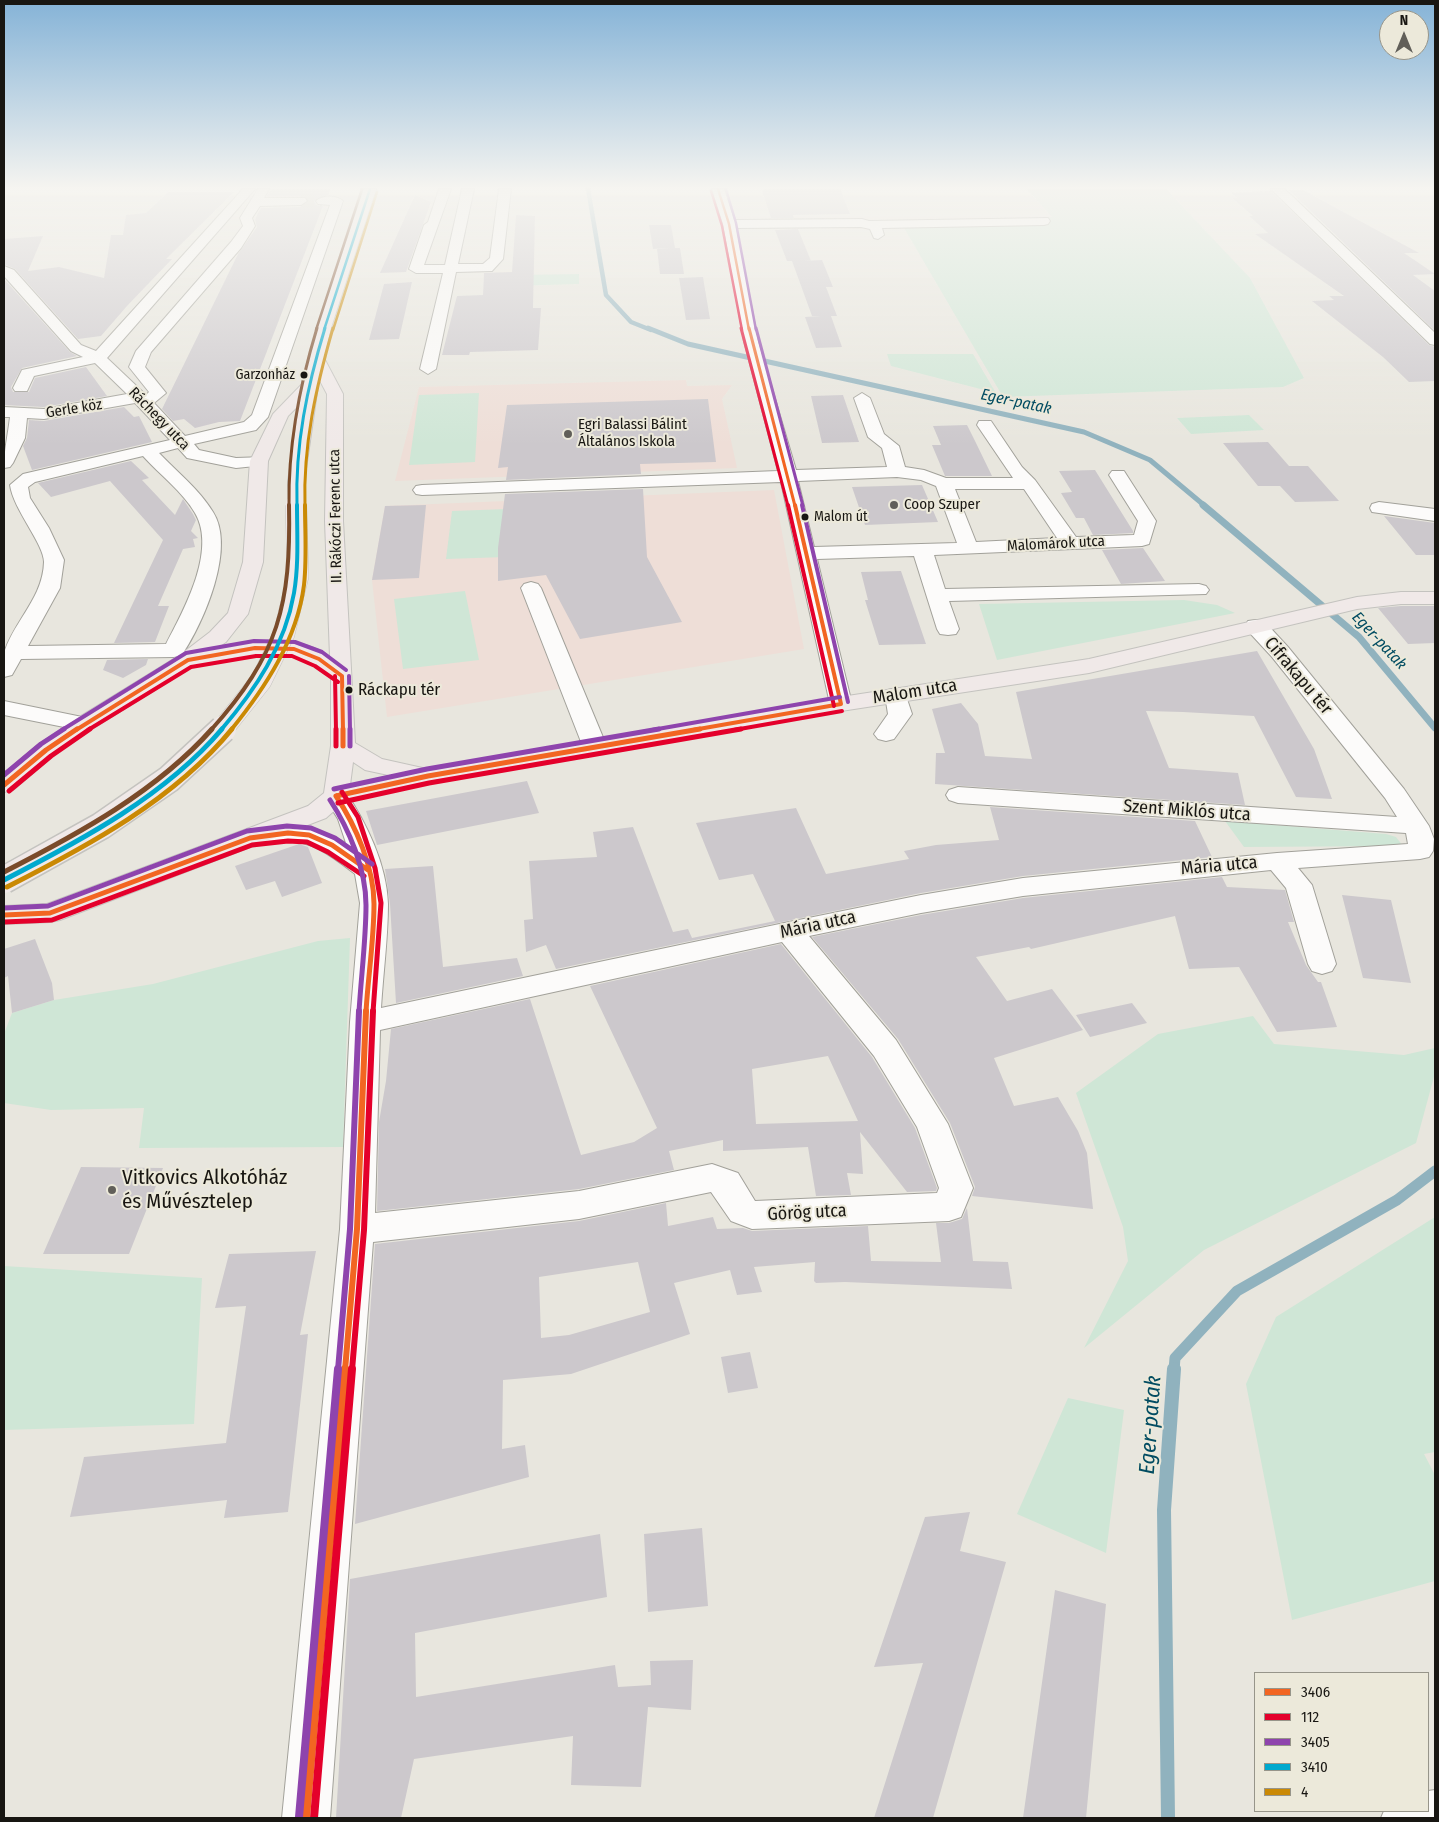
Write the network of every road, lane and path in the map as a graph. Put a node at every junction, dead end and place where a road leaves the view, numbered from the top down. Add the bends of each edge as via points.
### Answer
1 (10, 274) edge
2 (174, 274) edge
3 (211, 274) edge
4 (311, 274) edge
5 (341, 274) edge
6 (449, 274) edge
7 (739, 274) edge
8 (1366, 274) edge
9 (1435, 341) edge
10 (98, 358) junction
11 (317, 360) junction
12 (428, 368) dead end
13 (310, 385) junction
14 (21, 388) dead end
15 (862, 398) dead end
16 (142, 400) junction
17 (10, 413) edge
18 (985, 426) dead end
19 (184, 443) junction
20 (148, 451) junction
21 (259, 461) junction
22 (4, 463) edge
23 (897, 472) junction
24 (788, 475) junction
25 (1118, 475) dead end
26 (944, 483) junction
27 (1029, 484) junction
28 (422, 490) dead end
29 (1379, 508) dead end
30 (1435, 515) edge
31 (1070, 543) junction
32 (969, 548) junction
33 (922, 549) junction
34 (808, 553) junction
35 (531, 588) dead end
36 (1199, 590) dead end
37 (938, 595) junction
38 (1435, 598) edge
39 (238, 614) junction
40 (1256, 626) junction
41 (948, 629) dead end
42 (255, 648) junction
43 (188, 660) junction
44 (9, 661) edge
45 (342, 676) junction
46 (896, 695) junction
47 (841, 704) junction
48 (4, 708) edge
49 (84, 724) junction
50 (886, 734) dead end
51 (343, 746) junction
52 (595, 747) junction
53 (428, 776) junction
54 (4, 785) edge
55 (336, 796) junction
56 (958, 796) dead end
57 (1416, 826) junction
58 (250, 838) junction
59 (1420, 851) joint
60 (1277, 861) junction
61 (368, 870) junction
62 (4, 880) edge
63 (50, 913) junction
64 (4, 915) edge
65 (4, 931) edge
66 (789, 931) junction
67 (1322, 964) dead end
68 (365, 1022) junction
69 (357, 1229) junction
70 (1435, 1814) edge
71 (306, 1818) edge
72 (1405, 1818) edge

1 - 10 street, Ráchegy utca via 76,348
2 - 10 street
3 - 16 street via 144,351 137,367 158,393
4 - 19 street via 260,417 250,426
5 - 11 main road
6 - 12 street
7 - 24 street via 752,343
8 - 9 street
10 - 14 street via 28,373
10 - 16 street, Ráchegy utca
11 - 13 main road
11 - 45 main road, II. Rákóczi Ferenc utca via 335,394 334,521
13 - 21 main road via 281,414
13 - 62 main road, bridge via 296,482 298,576 284,634 261,681 224,728 169,779 101,826
15 - 23 street via 877,437 890,446
16 - 17 street, Gerle köz via 44,414
16 - 19 street, Ráchegy utca
17 - 22 street via 16,438
18 - 27 street via 1015,471
19 - 20 street
19 - 21 street, Ráchegy utca via 193,454 209,459
20 - 44 street via 29,478 19,484 21,498 54,560 50,588
20 - 44 street via 206,514 214,537 194,612 174,650
21 - 39 main road via 253,562
23 - 24 street
23 - 26 street via 924,475
24 - 28 street
24 - 34 street
25 - 31 street, Malomárok utca via 1147,521 1142,540
26 - 27 street
26 - 32 street
27 - 31 street
29 - 30 street
31 - 32 street, Malomárok utca
32 - 33 street, Malomárok utca
33 - 34 street, Malomárok utca
33 - 37 street
34 - 47 street
35 - 52 street
36 - 37 street
37 - 41 street
38 - 40 main road, Cifrakapu tér via 1357,603
39 - 42 main road via 239,631
39 - 43 main road via 218,636
40 - 46 main road, Malom utca via 1089,666
40 - 57 street, Cifrakapu tér via 1395,794
42 - 43 main road
42 - 45 main road via 294,649 319,659
43 - 49 main road
45 - 51 main road
46 - 47 main road, Malom utca
46 - 50 street via 900,714
47 - 52 main road, Malom utca
48 - 49 street
49 - 54 main road
51 - 53 main road via 374,765
51 - 55 main road
52 - 53 main road, Malom utca
53 - 55 main road, Malom utca
55 - 58 main road via 317,812
55 - 61 street via 351,819
56 - 57 street, Szent Miklós utca
57 - 59 street, Cifrakapu tér via 1421,840
58 - 61 street via 288,833 309,835 332,845
58 - 63 main road
59 - 60 street, Mária utca
60 - 66 street, Mária utca via 1023,887
60 - 67 street, Mária utca via 1299,885
61 - 68 street via 374,903
63 - 64 main road
63 - 65 main road
66 - 68 street, Mária utca
66 - 69 street, Görög utca via 885,1048 932,1124 956,1188 949,1207 752,1215 743,1211 726,1183 712,1178 579,1205
68 - 69 street
69 - 71 street
70 - 72 street

